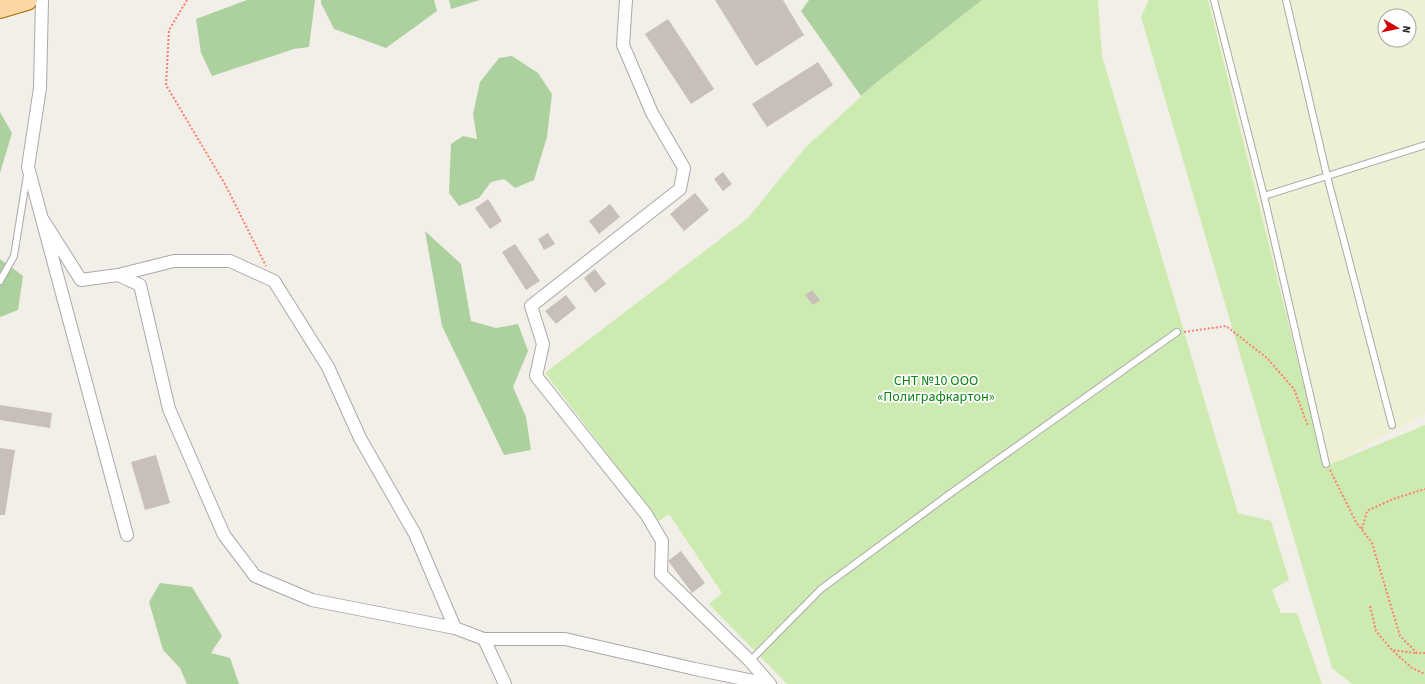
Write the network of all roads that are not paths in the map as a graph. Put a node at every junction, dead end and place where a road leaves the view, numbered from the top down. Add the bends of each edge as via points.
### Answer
1 (27, 0) edge
2 (42, 0) edge
3 (626, 0) edge
4 (1214, 0) edge
5 (1286, 0) edge
6 (0, 8) edge
7 (1425, 145) edge
8 (28, 167) junction
9 (1327, 176) junction
10 (1264, 196) junction
11 (43, 220) junction
12 (118, 275) junction
13 (0, 281) edge
14 (1177, 332) dead end
15 (1392, 424) dead end
16 (1326, 464) dead end
17 (127, 535) dead end
18 (455, 628) junction
19 (484, 639) junction
20 (750, 661) junction
21 (505, 684) edge
22 (769, 684) edge

1 - 6 main road
2 - 8 street via 40,88
3 - 20 street via 623,45 652,113 684,168 680,189 531,306 543,344 536,376 646,514 662,541 661,574
4 - 10 lane
5 - 9 lane
7 - 9 lane
8 - 11 street
8 - 13 lane via 14,256
9 - 10 lane
9 - 15 lane
10 - 16 lane
11 - 12 street via 81,280
11 - 17 street
12 - 18 street via 140,285 170,409 224,535 254,576 312,600
12 - 18 street via 174,260 230,261 274,281 328,367 360,438 415,534
14 - 20 lane via 821,589
18 - 19 street
19 - 21 street
19 - 22 street via 565,639
20 - 22 street

